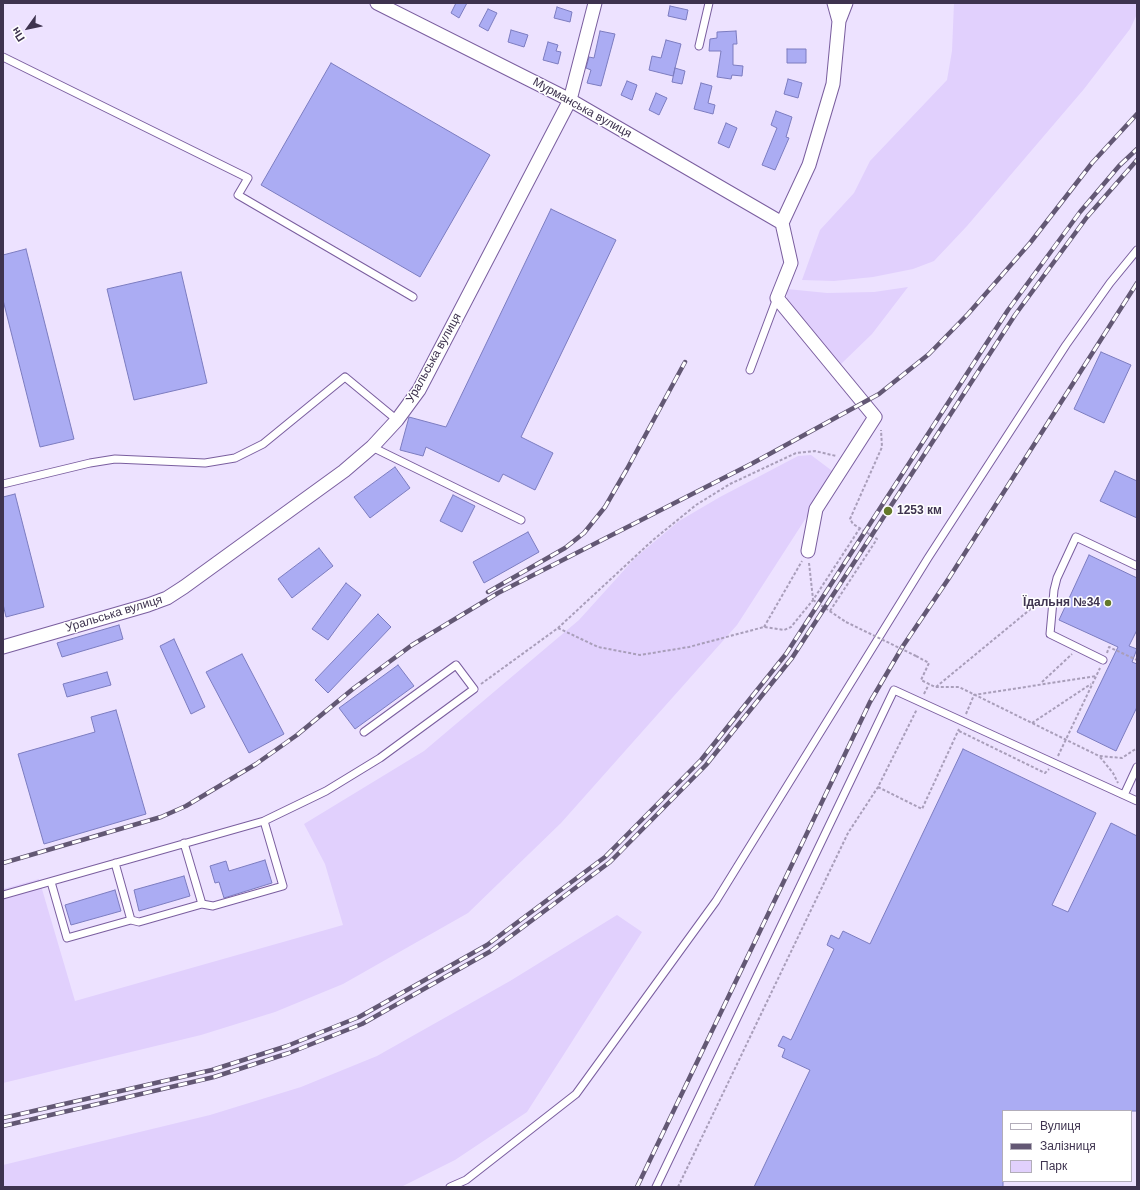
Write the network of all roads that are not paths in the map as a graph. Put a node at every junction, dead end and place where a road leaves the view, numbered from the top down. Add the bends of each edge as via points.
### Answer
1 (377, 3) edge
2 (595, 3) edge
3 (709, 3) edge
4 (834, 3) edge
5 (846, 3) edge
6 (839, 21) junction
7 (698, 46) dead end
8 (3, 58) edge
9 (570, 100) junction
10 (782, 223) junction
11 (1137, 250) edge
12 (413, 297) dead end
13 (778, 298) junction
14 (750, 370) dead end
15 (397, 420) junction
16 (372, 448) junction
17 (3, 484) edge
18 (521, 520) dead end
19 (808, 551) road end
20 (1137, 566) edge
21 (3, 647) edge
22 (1103, 660) road end
23 (364, 732) dead end
24 (1137, 767) edge
25 (1124, 795) junction
26 (1137, 801) edge
27 (264, 821) junction
28 (184, 844) junction
29 (115, 863) junction
30 (51, 882) junction
31 (3, 895) edge
32 (202, 904) junction
33 (131, 920) junction
34 (450, 1187) edge
35 (656, 1187) edge

1 - 9 street, Мурманська вулиця
2 - 9 street, Уральська вулиця
3 - 7 lane
4 - 6 street
5 - 6 street
6 - 10 street via 833,84 809,165
8 - 12 lane via 248,178 238,195
9 - 10 street, Мурманська вулиця
9 - 15 street, Уральська вулиця via 419,390
10 - 13 street via 790,263
11 - 34 lane via 1066,345 924,565 716,901 576,1094 466,1180
13 - 14 lane
13 - 19 street via 875,417 816,509
15 - 16 street, Уральська вулиця
15 - 17 lane via 345,377 263,444 235,458 205,463 115,459 90,462
16 - 18 lane
16 - 21 street, Уральська вулиця via 344,471 167,598
20 - 22 lane via 1076,538 1057,578 1050,634
23 - 27 lane via 456,665 474,689 380,758 326,790
24 - 25 lane
25 - 26 lane
25 - 35 lane via 894,690
27 - 28 lane
27 - 32 lane via 283,886 213,906
28 - 29 lane
28 - 32 lane
29 - 30 lane
29 - 33 lane
30 - 31 lane
30 - 33 lane via 67,938
32 - 33 lane via 139,922

